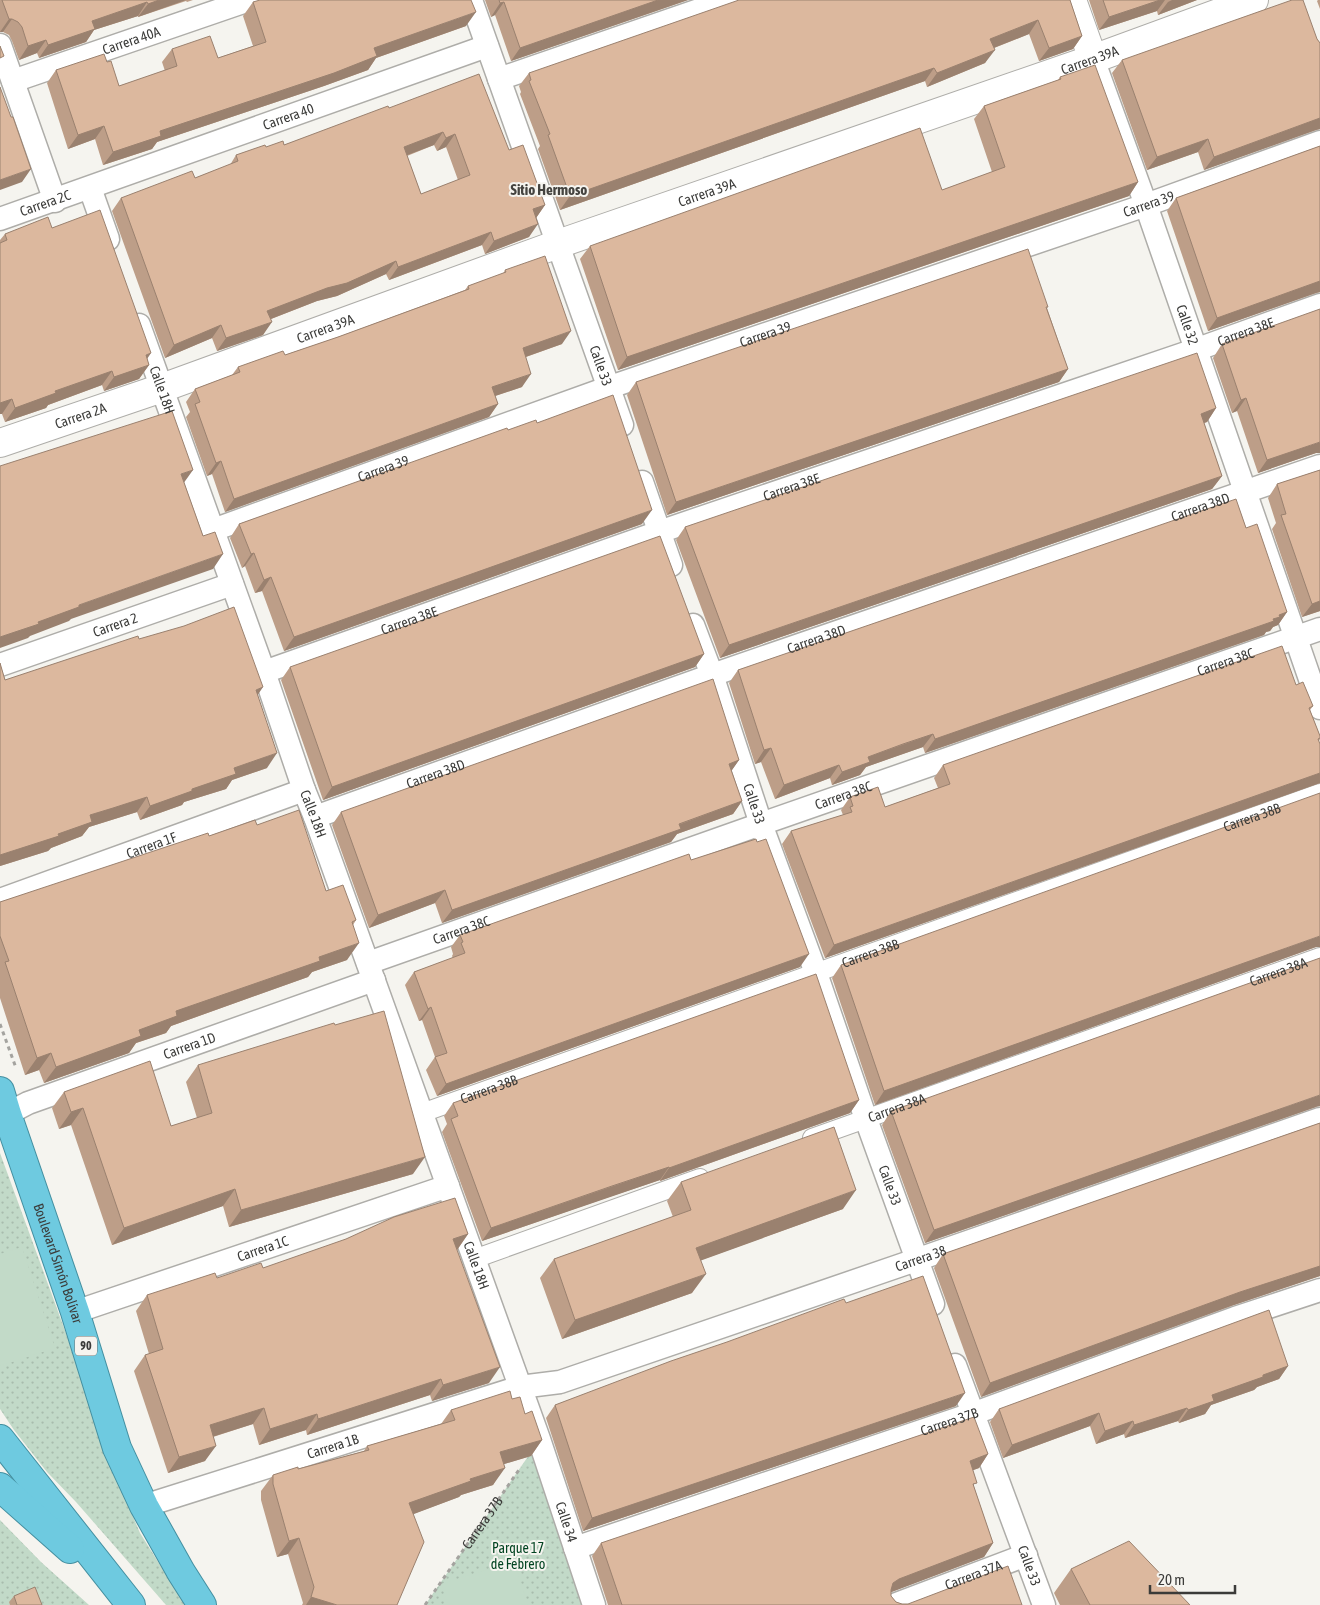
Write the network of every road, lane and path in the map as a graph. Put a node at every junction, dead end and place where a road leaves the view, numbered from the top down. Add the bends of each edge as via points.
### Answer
1 (249, 0) edge
2 (471, 0) edge
3 (728, 0) edge
4 (1072, 0) edge
5 (1254, 0) edge
6 (0, 45) edge
7 (487, 46) junction
8 (1093, 58) junction
9 (499, 79) junction
10 (13, 81) junction
11 (1320, 142) edge
12 (90, 188) junction
13 (55, 201) junction
14 (1146, 206) junction
15 (0, 219) edge
16 (558, 244) junction
17 (116, 261) edge
18 (1320, 305) edge
19 (132, 306) edge
20 (1195, 350) junction
21 (610, 387) junction
22 (162, 388) junction
23 (0, 443) edge
24 (1320, 466) edge
25 (1244, 491) junction
26 (213, 530) junction
27 (659, 532) junction
28 (232, 584) junction
29 (1320, 629) edge
30 (1296, 637) junction
31 (0, 666) edge
32 (264, 672) junction
33 (712, 675) junction
34 (1320, 708) edge
35 (304, 790) junction
36 (1320, 793) edge
37 (316, 817) junction
38 (761, 824) junction
39 (0, 900) edge
40 (1320, 957) edge
41 (371, 972) junction
42 (816, 973) junction
43 (0, 1024) edge
44 (6, 1094) edge
45 (422, 1114) junction
46 (866, 1119) junction
47 (1320, 1119) edge
48 (800, 1142) edge
49 (716, 1172) edge
50 (448, 1186) junction
51 (474, 1259) junction
52 (916, 1260) junction
53 (1320, 1290) edge
54 (75, 1312) junction
55 (939, 1323) edge
56 (949, 1350) edge
57 (520, 1387) junction
58 (972, 1414) junction
59 (0, 1439) edge
60 (539, 1439) junction
61 (0, 1487) edge
62 (144, 1506) junction
63 (575, 1548) junction
64 (1026, 1555) junction
65 (181, 1572) junction
66 (125, 1598) edge
67 (202, 1605) edge
68 (224, 1605) edge
69 (425, 1605) edge
70 (594, 1605) edge
71 (894, 1605) edge
72 (1044, 1605) edge

1 - 10 street, Carrera 40A
2 - 7 street, Calle 33
3 - 9 street
4 - 8 street, Calle 32
5 - 8 street, Carrera 39A
6 - 10 street
7 - 9 street, Calle 33
7 - 12 street, Carrera 40
8 - 14 street, Calle 32
8 - 16 street, Carrera 39A
9 - 16 street, Calle 33
10 - 13 street
11 - 14 street, Carrera 39
12 - 13 street, Carrera 2C
12 - 17 street
13 - 15 street, Carrera 2C
14 - 20 street, Calle 32
14 - 21 street, Carrera 39
16 - 21 street, Calle 33
16 - 22 street, Carrera 39A
18 - 20 street, Carrera 38E
19 - 22 street, Calle 18H
20 - 25 street, Calle 32
20 - 27 street, Carrera 38E
21 - 26 street, Carrera 39
21 - 27 street, Calle 33
22 - 23 street, Carrera 2A
22 - 26 street, Calle 18H
24 - 25 street, Carrera 38D
25 - 30 street, Calle 32
25 - 33 street, Carrera 38D
26 - 28 street, Calle 18H
27 - 32 street, Carrera 38E
27 - 33 street, Calle 33
28 - 31 street, Carrera 2
28 - 32 street, Calle 18H
29 - 30 street, Carrera 38C
30 - 34 street, Calle 32
30 - 38 street, Carrera 38C
32 - 35 street, Calle 18H
33 - 37 street, Carrera 38D
33 - 38 street, Calle 33
35 - 37 street, Calle 18H
35 - 39 street, Carrera 1F
36 - 42 street, Carrera 38B
37 - 41 street, Calle 18H
38 - 41 street, Carrera 38C
38 - 42 street, Calle 33
40 - 46 street, Carrera 38A
41 - 44 street, Carrera 1D via 28,1103
41 - 45 street, Calle 18H
42 - 45 street, Carrera 38B
42 - 46 street, Calle 33
43 - 44 path
44 - 54 highway, Boulevard Simón Bolívar / 90
45 - 50 street, Calle 18H
46 - 48 street, Carrera 38A
46 - 52 street, Calle 33
47 - 52 street, Carrera 38
49 - 51 street
50 - 51 street, Calle 18H
50 - 54 street, Carrera 1C
51 - 57 street, Calle 18H
52 - 55 street, Calle 33
52 - 57 street, Carrera 38 via 560,1382
53 - 58 street, Carrera 37B
54 - 62 highway, Boulevard Simón Bolívar / 90 via 117,1448
56 - 58 street, Calle 33
57 - 60 street, Calle 18H
57 - 62 street, Carrera 1B
58 - 63 street, Carrera 37B
58 - 64 street, Calle 33
59 - 66 highway
60 - 63 street, Calle 34
60 - 69 path, Carrera 37B
61 - 66 highway
62 - 65 highway, Boulevard Simón Bolívar / 90
63 - 70 street, Calle 34
64 - 71 street, Carrera 37A
64 - 72 street, Calle 33
65 - 67 highway, 90
65 - 68 highway

